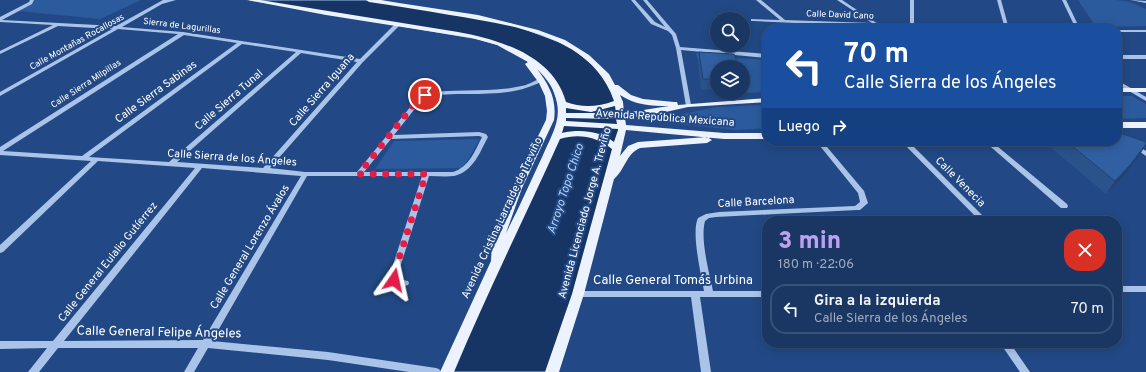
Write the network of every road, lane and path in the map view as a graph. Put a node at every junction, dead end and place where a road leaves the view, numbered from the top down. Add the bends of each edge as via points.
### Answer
1 (32, 0) edge
2 (174, 0) edge
3 (250, 0) edge
4 (369, 0) edge
5 (633, 0) edge
6 (645, 0) edge
7 (758, 0) edge
8 (839, 0) edge
9 (912, 0) edge
10 (999, 0) edge
11 (1064, 0) edge
12 (1134, 0) edge
13 (164, 2) edge
14 (1146, 2) edge
15 (1146, 5) edge
16 (0, 20) edge
17 (753, 20) dead end
18 (784, 22) junction
19 (846, 24) edge
20 (875, 24) edge
21 (912, 24) edge
22 (1005, 24) edge
23 (1076, 24) edge
24 (58, 25) junction
25 (397, 25) junction
26 (119, 28) junction
27 (668, 30) junction
28 (1122, 31) edge
29 (1146, 31) edge
30 (183, 33) junction
31 (241, 42) junction
32 (678, 48) junction
33 (300, 51) junction
34 (0, 53) edge
35 (521, 54) junction
36 (762, 56) edge
37 (1122, 57) edge
38 (1146, 57) edge
39 (361, 61) junction
40 (542, 80) junction
41 (612, 85) junction
42 (1122, 85) edge
43 (1122, 90) edge
44 (1130, 90) junction
45 (1146, 90) edge
46 (0, 94) edge
47 (1146, 99) edge
48 (762, 100) edge
49 (619, 102) junction
50 (565, 105) junction
51 (688, 105) junction
52 (621, 116) junction
53 (565, 119) junction
54 (1122, 125) edge
55 (1146, 125) edge
56 (622, 127) junction
57 (724, 136) junction
58 (762, 136) edge
59 (388, 137) junction
60 (559, 137) junction
61 (1127, 140) edge
62 (613, 145) junction
63 (823, 146) edge
64 (909, 146) edge
65 (993, 146) edge
66 (0, 152) edge
67 (1146, 154) edge
68 (82, 159) junction
69 (97, 160) junction
70 (172, 164) junction
71 (200, 166) junction
72 (265, 170) junction
73 (305, 174) junction
74 (359, 174) junction
75 (426, 174) junction
76 (609, 178) junction
77 (1064, 206) dead end
78 (979, 216) edge
79 (0, 250) edge
80 (496, 264) junction
81 (405, 283) dead end
82 (1122, 289) edge
83 (1146, 289) edge
84 (578, 294) junction
85 (696, 294) junction
86 (709, 294) junction
87 (762, 294) edge
88 (56, 344) junction
89 (205, 344) junction
90 (0, 345) edge
91 (1009, 348) edge
92 (33, 372) edge
93 (189, 372) edge
94 (436, 372) edge
95 (447, 372) edge
96 (552, 372) edge
97 (706, 372) edge
98 (1026, 372) edge

1 - 16 street via 25,8
2 - 13 street, Calle Montañas Rocallosas
3 - 25 main road, Avenida Cristina Larralde de Treviño
4 - 41 main road, Avenida Licenciado Jorge A. Treviño via 480,17 533,30 583,53
5 - 27 street via 653,23
6 - 27 street
7 - 18 street
8 - 20 street
9 - 21 street
10 - 22 street
11 - 23 street
12 - 14 street
12 - 15 street
13 - 26 street, Calle Montañas Rocallosas
16 - 24 street, Sierra de Lagurillas
17 - 18 street, Calle David Cano
18 - 19 street, Calle David Cano
24 - 26 street, Sierra de Lagurillas
24 - 34 street
25 - 35 main road, Avenida Cristina Larralde de Treviño via 478,39 502,45
25 - 39 street, Calle Sierra Iguana
26 - 30 street, Sierra de Lagurillas
26 - 46 street, Calle Montañas Rocallosas
27 - 32 street via 674,35
28 - 29 street
30 - 31 street, Sierra de Lagurillas
30 - 66 street, Calle Sierra Milpillas
31 - 33 street, Sierra de Lagurillas
31 - 68 street, Calle Sierra Sabinas
32 - 36 street
32 - 51 street
33 - 39 street, Sierra de Lagurillas
33 - 70 street, Calle Sierra Tunal
35 - 40 main road
35 - 50 main road, Avenida Cristina Larralde de Treviño via 549,76
37 - 38 street
39 - 72 street, Calle Sierra Iguana
40 - 59 street via 528,87 511,90 423,95
40 - 80 main road via 551,100 550,120 512,199 498,241
41 - 49 main road, Avenida Licenciado Jorge A. Treviño
41 - 51 main road via 624,96 637,102
42 - 44 street
43 - 44 main road
44 - 45 main road
44 - 47 street
48 - 51 main road, Avenida República Mexicana
49 - 50 main road via 607,107 590,109 577,109
49 - 52 main road, Avenida Licenciado Jorge A. Treviño
50 - 53 main road, Avenida Cristina Larralde de Treviño
51 - 52 main road, Avenida República Mexicana
52 - 53 main road, Avenida República Mexicana
52 - 56 main road, Avenida Licenciado Jorge A. Treviño
53 - 56 main road, Avenida República Mexicana
53 - 60 main road, Avenida Cristina Larralde de Treviño
54 - 55 main road
56 - 57 main road, Avenida República Mexicana
56 - 62 main road, Avenida Licenciado Jorge A. Treviño
57 - 58 main road, Avenida República Mexicana
57 - 76 main road via 711,140 638,145 625,152 621,168
59 - 74 street
59 - 75 street, Calle Sierra de los Ángeles via 484,135 463,171 453,174
60 - 62 main road via 596,135
60 - 80 main road, Avenida Cristina Larralde de Treviño
61 - 67 street
62 - 76 main road, Avenida Licenciado Jorge A. Treviño
63 - 86 street, Calle Barcelona via 861,193 864,203 857,208 708,215 699,224
64 - 78 street, Calle Venecia
65 - 77 street
66 - 68 street, Calle Sierra de los Ángeles
68 - 69 street, Calle Sierra de los Ángeles
69 - 70 street, Calle Sierra de los Ángeles
69 - 79 street
70 - 71 street, Calle Sierra de los Ángeles
71 - 72 street, Calle Sierra de los Ángeles
71 - 88 street, Calle General Eulalio Gutíerrez
72 - 73 street, Calle Sierra de los Ángeles
73 - 74 street, Calle Sierra de los Ángeles
73 - 89 street, Calle General Lorenzo Ávalos
74 - 75 street, Calle Sierra de los Ángeles
75 - 81 street via 393,278
76 - 84 main road, Avenida Licenciado Jorge A. Treviño
80 - 95 main road, Avenida Cristina Larralde de Treviño
82 - 83 street
84 - 85 street, Calle General Tomás Urbina
84 - 96 main road, Avenida Licenciado Jorge A. Treviño
85 - 86 street, Calle General Tomás Urbina
85 - 97 street
86 - 87 street, Calle General Tomás Urbina
88 - 89 street, Calle General Felipe Ángeles
88 - 90 street, Calle General Felipe Ángeles
88 - 92 street, Calle General Eulalio Gutíerrez
89 - 93 street, Calle General Lorenzo Ávalos
89 - 94 street, Calle General Felipe Ángeles via 328,356
91 - 98 street

